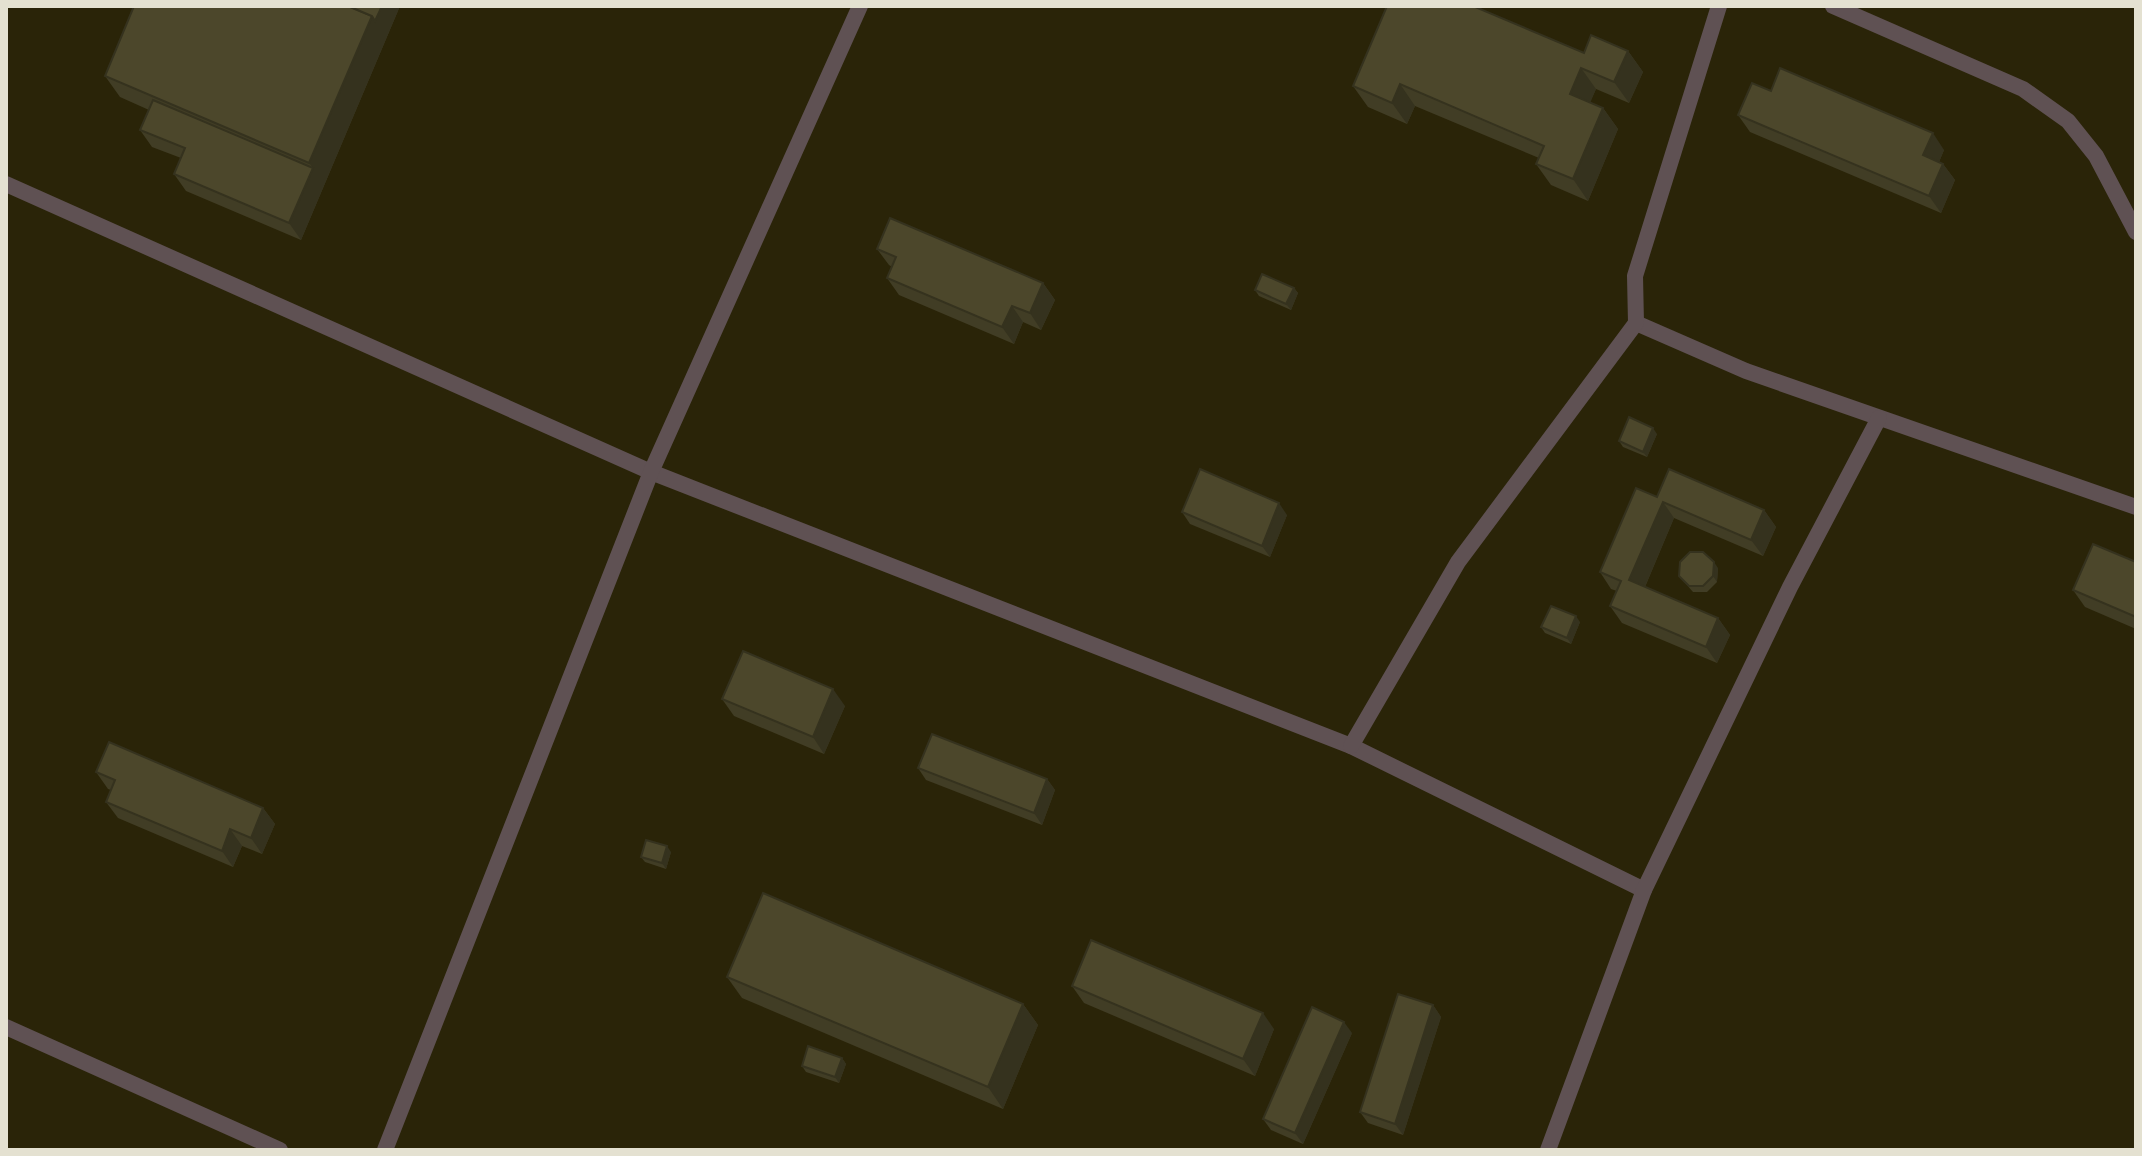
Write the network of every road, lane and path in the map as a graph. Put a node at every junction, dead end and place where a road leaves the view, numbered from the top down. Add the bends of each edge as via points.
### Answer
1 (860, 6) edge
2 (1719, 6) edge
3 (1833, 6) edge
4 (6, 184) edge
5 (2136, 232) edge
6 (1636, 323) junction
7 (1879, 418) junction
8 (651, 472) junction
9 (2136, 507) edge
10 (1351, 746) junction
11 (1644, 890) junction
12 (6, 1027) edge
13 (280, 1150) edge
14 (385, 1150) edge
15 (1548, 1150) edge

1 - 8 lane
2 - 6 lane via 1635,276
3 - 5 lane via 2023,89 2068,121 2096,156
4 - 8 lane
6 - 7 lane via 1746,371
6 - 10 lane via 1458,562
7 - 9 lane
7 - 11 lane via 1790,587
8 - 10 lane
8 - 14 lane
10 - 11 lane
11 - 15 lane
12 - 13 lane

